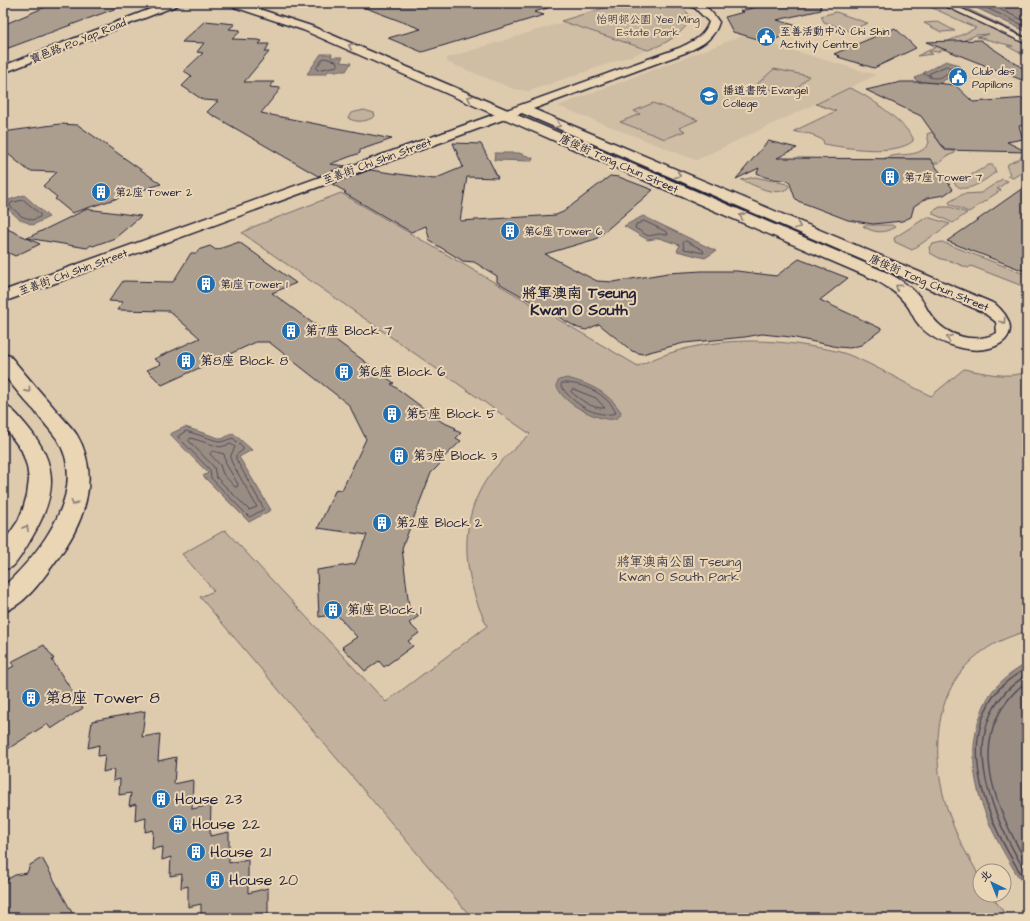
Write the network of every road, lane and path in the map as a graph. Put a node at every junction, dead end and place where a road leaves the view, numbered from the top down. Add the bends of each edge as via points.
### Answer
1 (156, 3) edge
2 (175, 3) edge
3 (231, 3) edge
4 (692, 3) edge
5 (943, 3) edge
6 (275, 17) junction
7 (1027, 42) edge
8 (3, 61) edge
9 (3, 70) edge
10 (523, 109) junction
11 (506, 114) junction
12 (3, 297) edge
13 (3, 360) edge
14 (3, 412) edge
15 (3, 560) edge
16 (3, 602) edge

1 - 8 street, 寶邑路 Po Yap Road
2 - 9 street, 寶邑路 Po Yap Road
3 - 6 street, 唐俊街 Tong Chun Street
4 - 10 street, 至善街 Chi Shin Street via 700,7 714,22 712,31 703,40 683,50
5 - 7 street
6 - 10 street, 唐俊街 Tong Chun Street via 305,16
11 -> 6 street, 唐俊街 Tong Chun Street via 318,32
10 - 11 street, 至善街 Chi Shin Street
10 -> 11 street, 唐俊街 Tong Chun Street via 989,308 1007,324 1006,336 993,343 972,344 939,334 926,322 918,306 906,293 878,274
11 - 12 street, 至善街 Chi Shin Street
13 -> 16 street via 67,438 74,450 79,480 75,502 61,533 33,573
15 -> 14 street via 32,516 38,502 40,487 40,474 32,450

